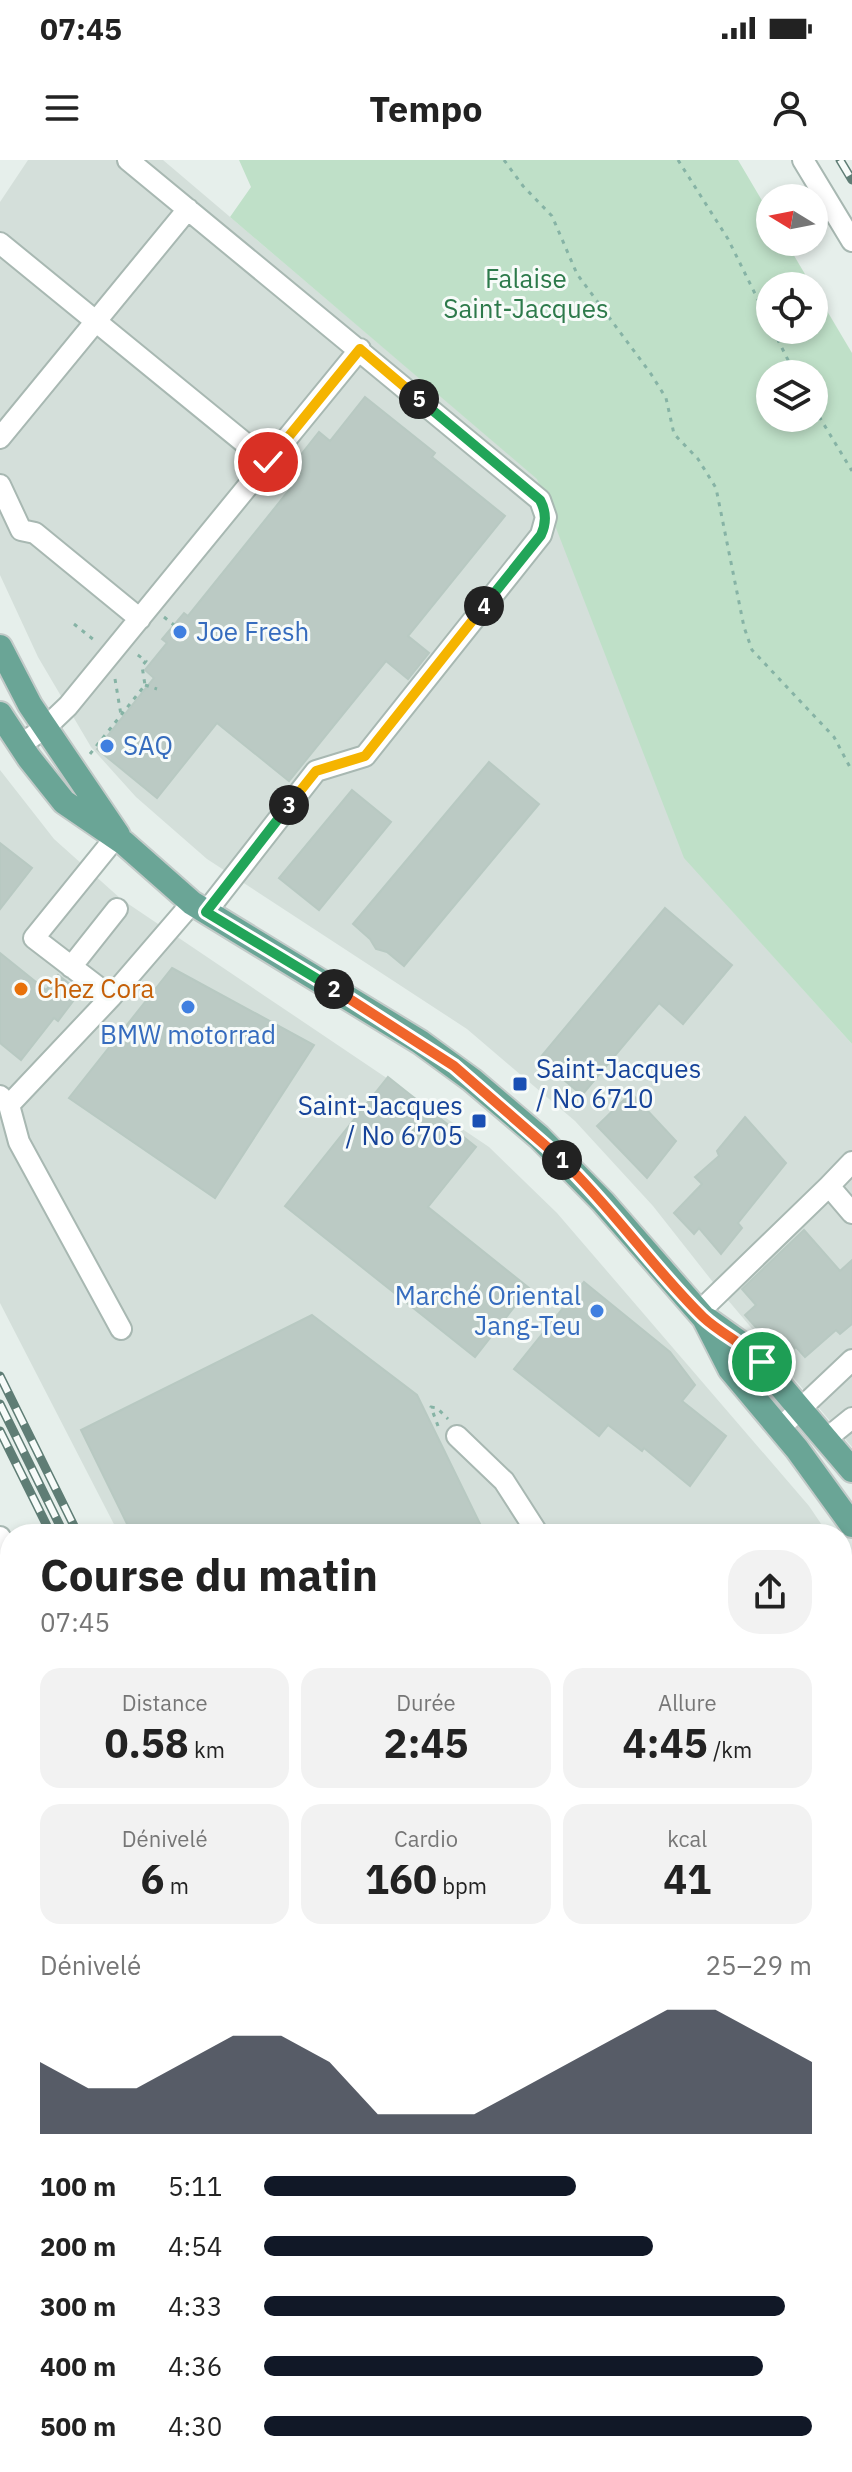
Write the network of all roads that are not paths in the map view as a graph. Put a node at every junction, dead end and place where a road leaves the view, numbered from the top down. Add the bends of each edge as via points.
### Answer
1 (128, 160) edge
2 (803, 160) edge
3 (188, 209) junction
4 (852, 241) edge
5 (0, 243) edge
6 (96, 321) junction
7 (360, 349) junction
8 (0, 438) edge
9 (268, 462) junction
10 (0, 485) edge
11 (140, 619) junction
12 (0, 647) edge
13 (0, 714) edge
14 (45, 728) junction
15 (20, 745) junction
16 (119, 841) junction
17 (199, 907) junction
18 (117, 909) dead end
19 (71, 967) junction
20 (111, 997) junction
21 (5, 1100) edge
22 (852, 1162) edge
23 (829, 1186) junction
24 (852, 1213) edge
25 (702, 1315) junction
26 (121, 1329) dead end
27 (852, 1360) edge
28 (801, 1409) junction
29 (852, 1418) edge
30 (447, 1428) dead end
31 (780, 1428) junction
32 (826, 1439) junction
33 (852, 1470) edge
34 (532, 1524) edge
35 (851, 1524) edge

1 - 3 street
2 - 4 street
3 - 6 street
3 - 7 street
5 - 6 street
6 - 8 street
6 - 9 street
7 - 9 street
7 - 17 street via 540,500 545,527 365,756 316,771
9 - 11 street
10 - 11 street via 21,530 35,533
11 - 14 street
12 - 14 main road
13 - 15 main road
14 - 15 street
14 - 16 main road via 86,783
15 - 16 main road via 64,802
16 - 17 main road
16 - 19 street via 34,938
17 - 20 street
17 - 25 main road via 386,1020 472,1080 572,1170
18 - 19 street
19 - 20 street
20 - 21 street
21 - 26 street via 19,1142
22 - 23 street
23 - 24 street
23 - 25 street
25 - 28 main road via 750,1350
25 - 31 main road via 730,1369
27 - 28 street
28 - 31 street
28 - 32 main road
29 - 32 street
30 - 34 street via 504,1481
31 - 35 main road
32 - 33 main road

